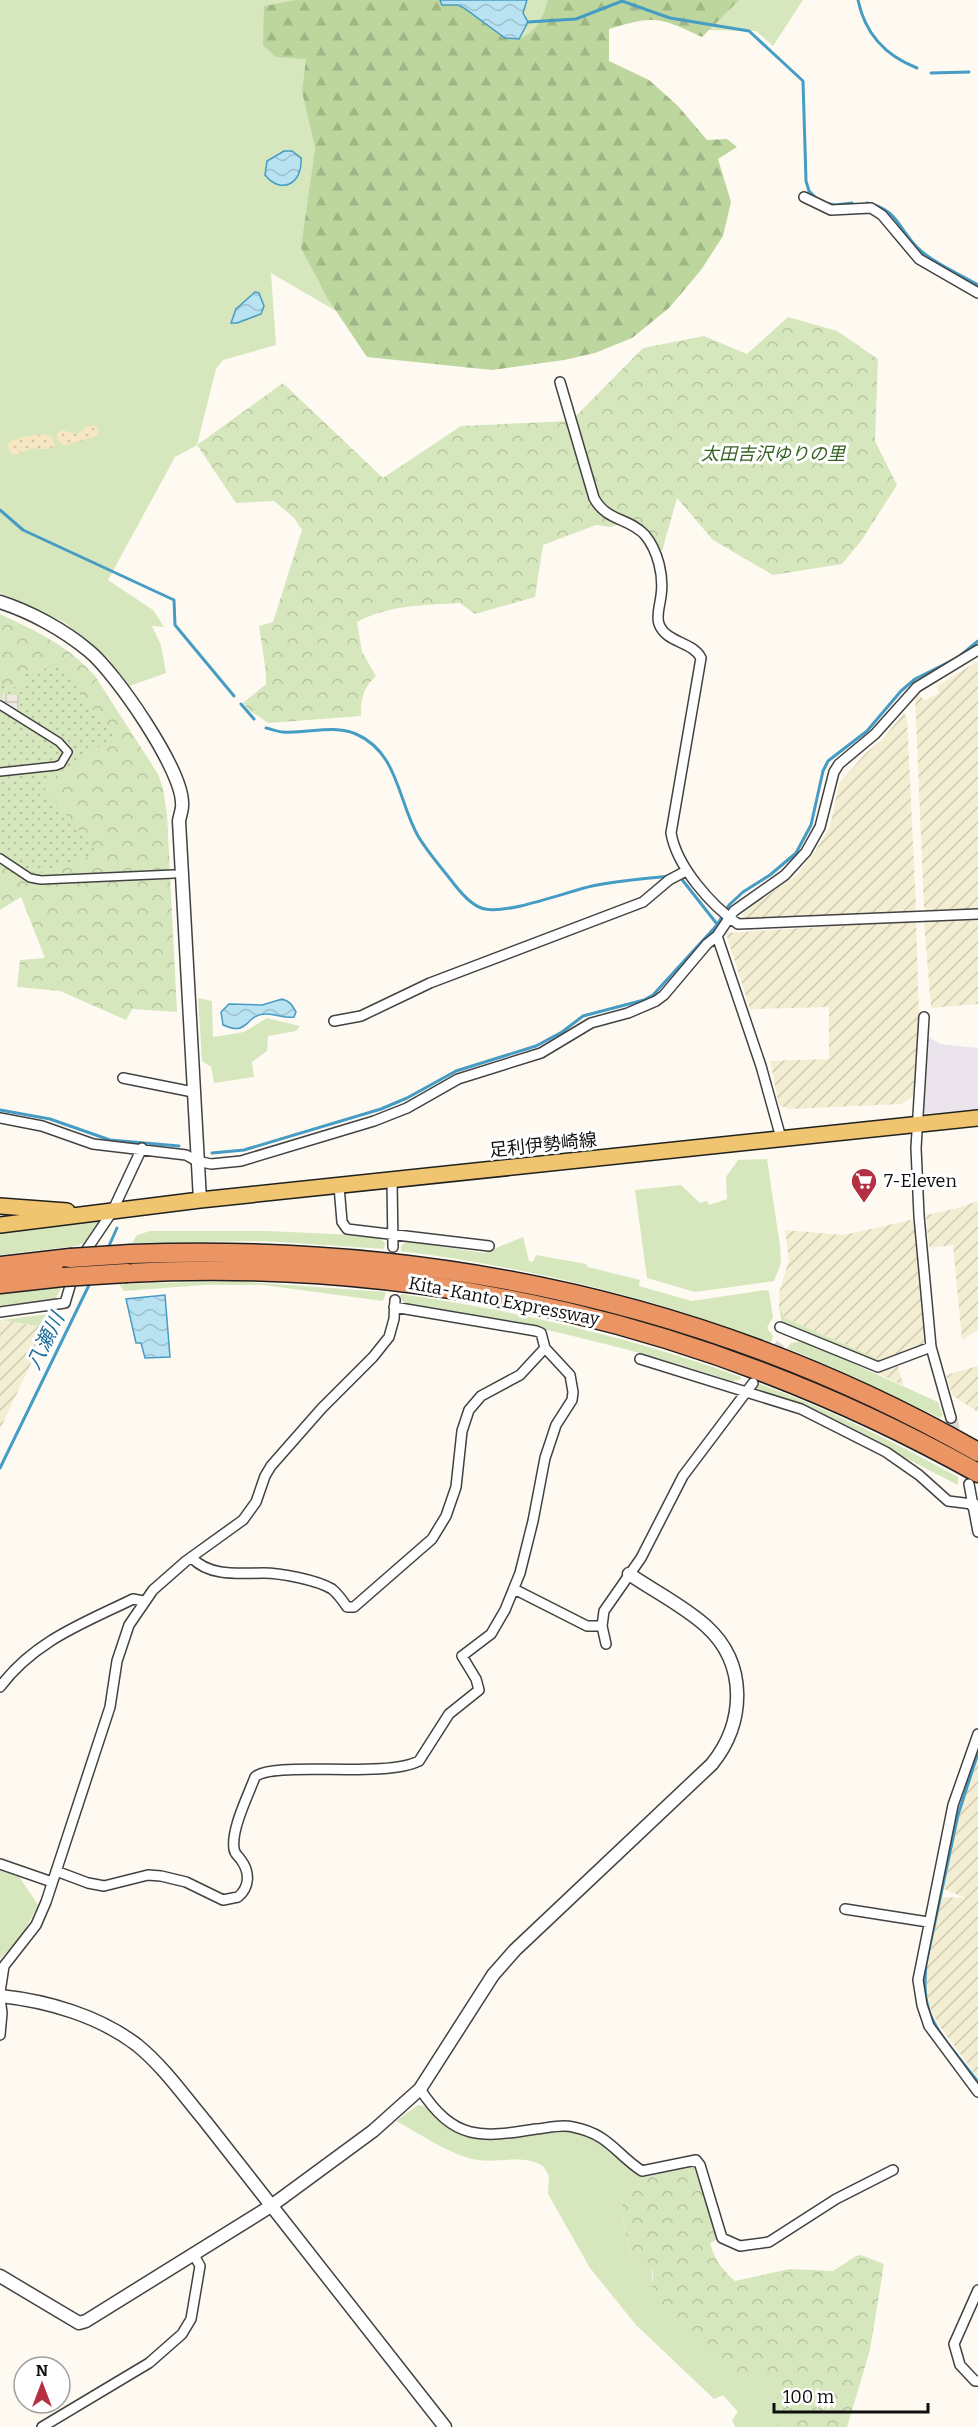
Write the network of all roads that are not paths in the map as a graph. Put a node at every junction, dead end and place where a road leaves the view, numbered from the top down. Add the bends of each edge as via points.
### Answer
1 (804, 197) dead end
2 (978, 293) edge
3 (560, 382) dead end
4 (0, 602) edge
5 (978, 650) edge
6 (0, 705) edge
7 (0, 772) edge
8 (0, 858) edge
9 (686, 871) junction
10 (174, 874) dead end
11 (978, 914) edge
12 (729, 918) junction
13 (717, 936) junction
14 (924, 1017) dead end
15 (334, 1021) dead end
16 (123, 1078) dead end
17 (193, 1092) junction
18 (0, 1118) edge
19 (978, 1118) edge
20 (918, 1126) junction
21 (781, 1138) junction
22 (142, 1148) junction
23 (197, 1161) junction
24 (392, 1180) junction
25 (339, 1186) junction
26 (200, 1200) junction
27 (0, 1206) edge
28 (112, 1212) junction
29 (0, 1225) edge
30 (393, 1233) junction
31 (489, 1246) dead end
32 (393, 1247) dead end
33 (0, 1266) edge
34 (0, 1284) edge
35 (0, 1312) edge
36 (782, 1341) tunnel mouth
37 (931, 1347) junction
38 (545, 1348) junction
39 (639, 1359) dead end
40 (753, 1383) tunnel mouth
41 (746, 1391) junction
42 (951, 1418) tunnel mouth
43 (978, 1452) edge
44 (974, 1478) edge
45 (975, 1506) edge
46 (978, 1532) edge
47 (192, 1558) junction
48 (629, 1574) junction
49 (514, 1589) junction
50 (143, 1601) junction
51 (602, 1626) junction
52 (606, 1644) dead end
53 (0, 1687) edge
54 (978, 1734) edge
55 (0, 1864) edge
56 (56, 1871) junction
57 (52, 1882) junction
58 (845, 1909) dead end
59 (928, 1922) junction
60 (0, 1995) edge
61 (0, 2035) edge
62 (420, 2089) junction
63 (978, 2092) edge
64 (894, 2170) dead end
65 (271, 2206) junction
66 (194, 2255) junction
67 (0, 2276) edge
68 (978, 2290) edge
69 (978, 2381) edge
70 (42, 2427) edge
71 (445, 2427) edge

1 - 2 street via 831,210 871,208 882,215 919,259
3 - 9 street via 594,498 604,512 638,530 651,545 662,581 658,621 667,635 696,649 701,658 671,833
4 - 17 street via 70,636 102,663 159,743 177,782 183,803 179,821
5 - 12 street via 917,687 874,734 839,764 820,827 806,852 784,875
6 - 7 street via 68,752 56,766
8 - 10 street via 30,878 41,880
9 - 12 street
9 - 15 street via 643,902 430,983 361,1016
11 - 12 street via 747,925
12 - 13 street
13 - 21 street
13 - 23 street via 656,1001 591,1023 542,1053 458,1079 407,1108 374,1120 241,1161
14 - 20 street
16 - 17 street
17 - 23 street
18 - 22 street via 42,1125 93,1144
19 - 20 main road, 足利伊勢崎線
20 - 21 main road, 足利伊勢崎線
20 - 37 street via 919,1216
21 - 24 main road, 足利伊勢崎線
22 - 23 street via 186,1155
22 - 28 street
23 - 26 street
24 - 25 main road, 足利伊勢崎線
24 - 30 street
25 - 26 main road, 足利伊勢崎線
25 - 30 street via 345,1228
26 - 28 main road, 足利伊勢崎線
27 - 28 main road, 足利伊勢崎線
28 - 29 main road, 足利伊勢崎線
28 - 35 street via 86,1248 65,1303
30 - 31 street
30 - 32 street
33 - 43 highway, Kita-Kanto Expressway, bridge via 131,1254 231,1252 335,1256 448,1269 560,1291 649,1314 759,1350 866,1395
34 - 44 highway, Kita-Kanto Expressway, bridge via 127,1273 234,1270 436,1286 548,1306 646,1331 798,1385 906,1434
36 - 37 street via 784,1329 878,1367
37 - 42 street
38 - 47 street via 537,1331 394,1304 389,1337 271,1466 256,1502 243,1520
38 - 47 street via 520,1375 474,1402 462,1431 456,1487 439,1529 354,1607 347,1607 323,1586 279,1575 231,1574
38 - 49 street via 570,1375 573,1392 545,1458
39 - 41 street
40 - 41 street
41 - 45 street via 801,1409 850,1433 899,1460 948,1501
41 - 48 street via 683,1476
44 - 45 street
45 - 46 street
47 - 50 street
48 - 51 street via 604,1611
48 - 62 street via 708,1627 725,1650 737,1684 733,1729 712,1764 493,1975
49 - 51 street via 587,1626
49 - 56 street via 491,1634 462,1656 479,1690 449,1714 419,1761 399,1767 271,1770 255,1777 234,1844 234,1853 248,1877 248,1884 238,1897 223,1900 186,1882 161,1876 148,1875 104,1886
50 - 53 street via 133,1599 61,1633 26,1657
50 - 56 street via 123,1641 110,1707
51 - 52 street
54 - 59 street via 952,1806
55 - 57 street
56 - 57 street
57 - 60 street via 36,1925 4,1966
58 - 59 street
59 - 63 street via 918,1980 922,2005 929,2026
60 - 61 street
60 - 65 street via 46,2003 74,2013 112,2028 138,2046 205,2121
62 - 64 street via 441,2116 471,2133 498,2135 571,2126 607,2140 642,2171 696,2160 722,2238 740,2246 769,2242 836,2199
62 - 65 street via 373,2131
65 - 66 street
65 - 71 street
66 - 67 street via 79,2322
66 - 70 street via 200,2266 191,2319 182,2334 149,2363
68 - 69 street via 954,2344 960,2365

